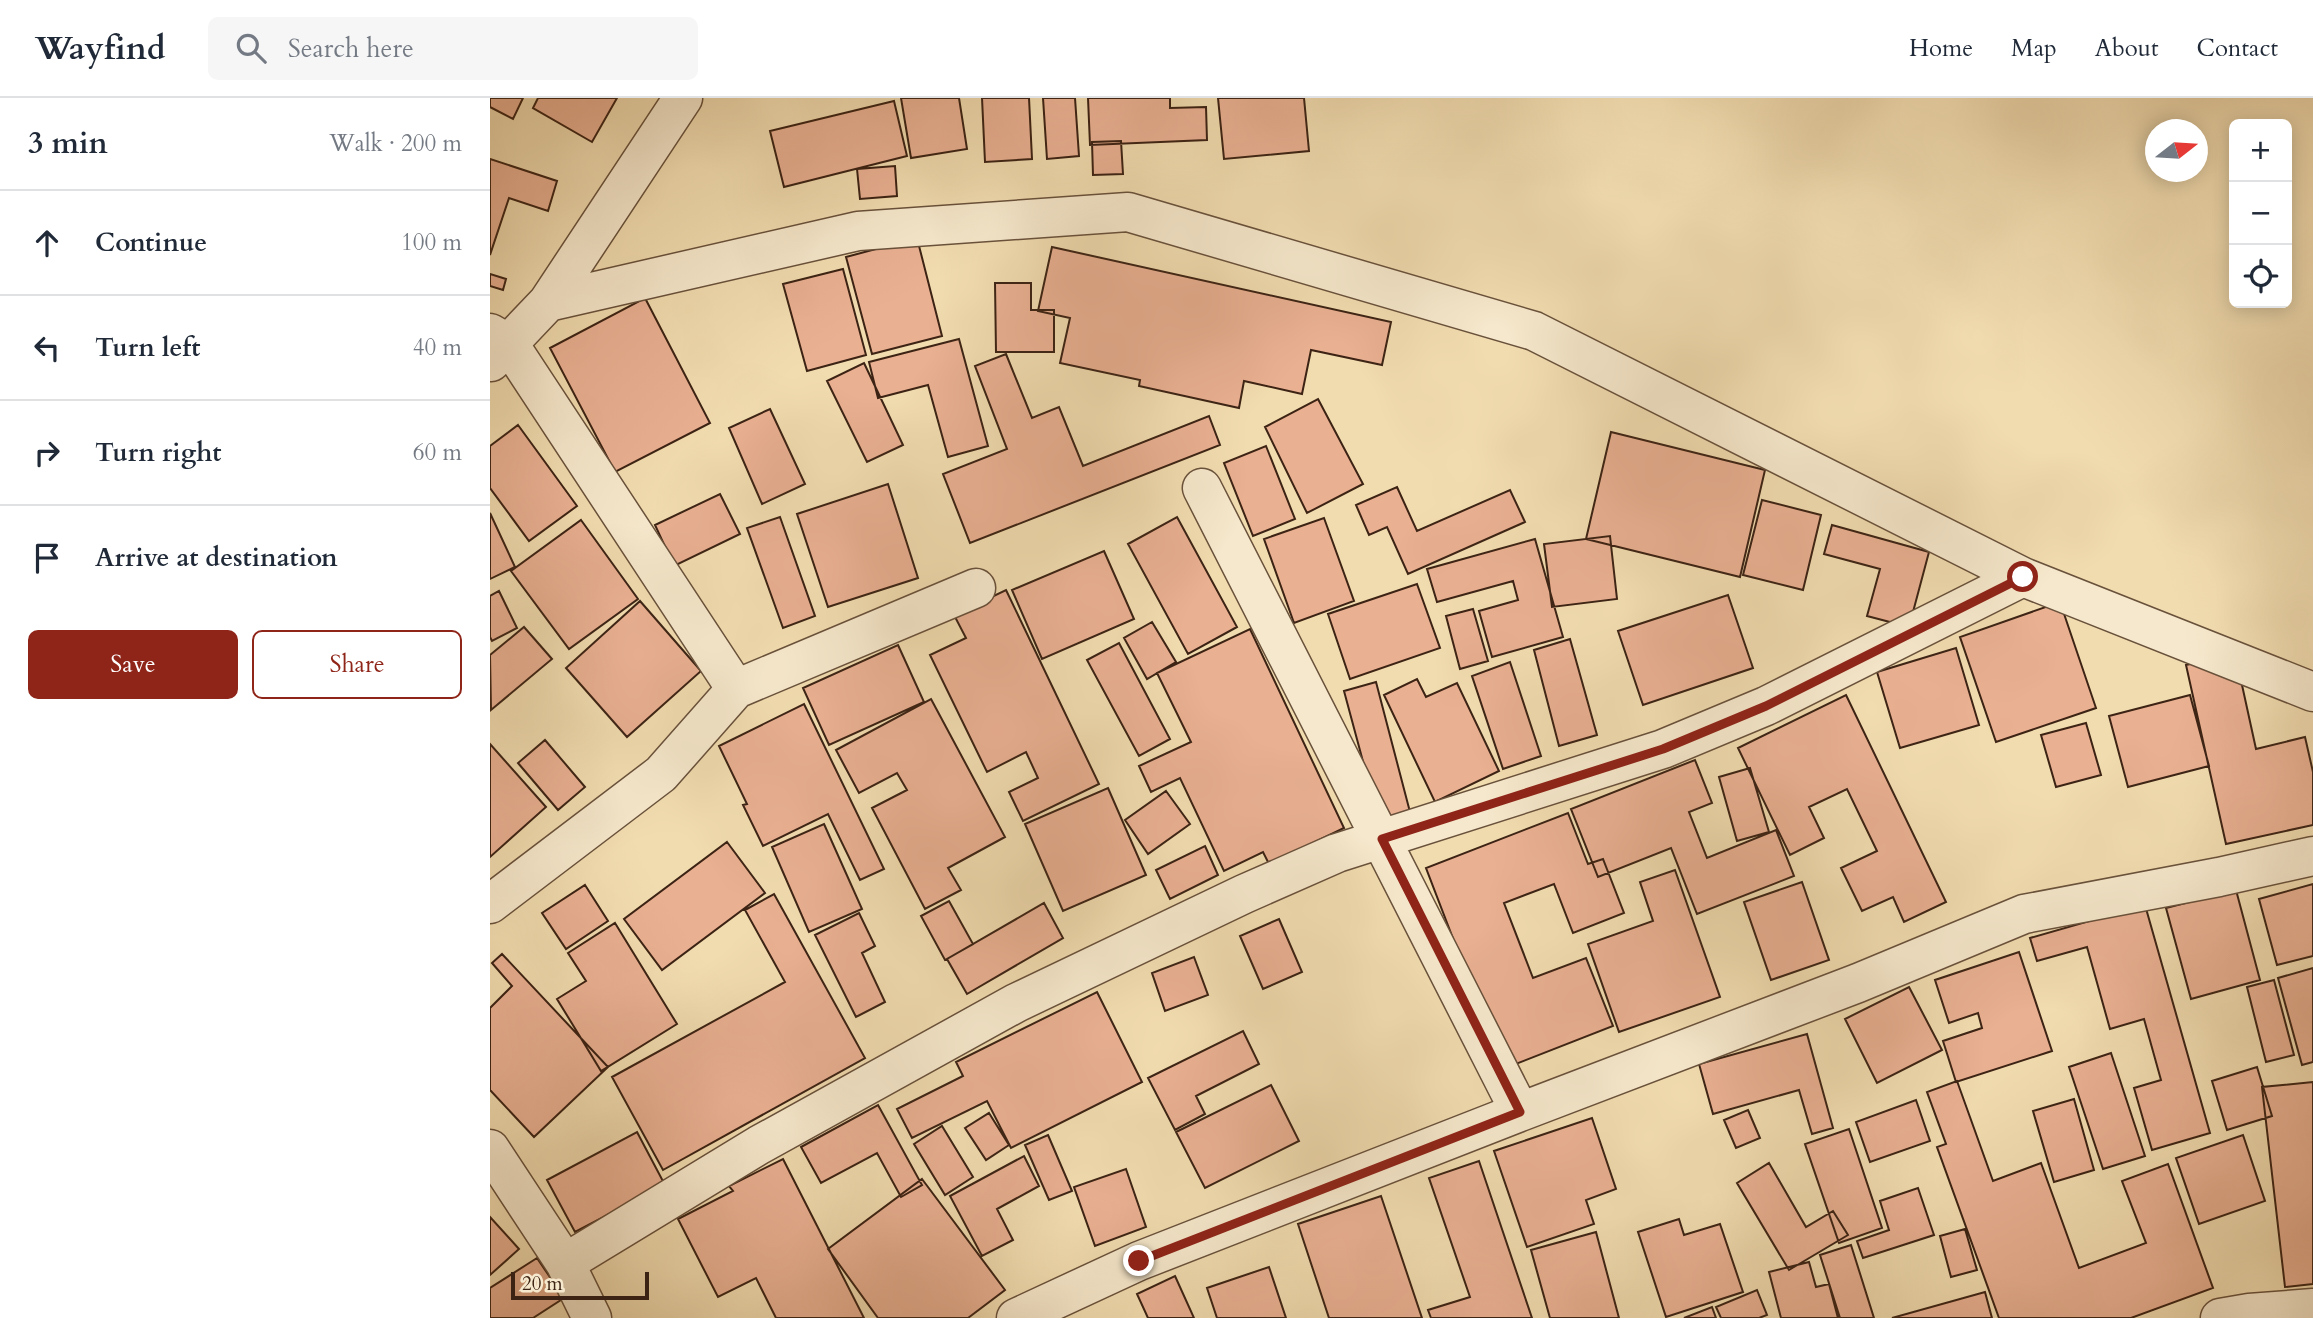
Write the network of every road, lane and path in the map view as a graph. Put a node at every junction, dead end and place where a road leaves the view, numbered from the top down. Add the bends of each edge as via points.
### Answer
1 (683, 98) edge
2 (548, 302) junction
3 (496, 347) edge
4 (1202, 488) dead end
5 (2023, 577) junction
6 (976, 589) dead end
7 (736, 690) junction
8 (2313, 692) edge
9 (1382, 839) junction
10 (2313, 856) edge
11 (490, 904) edge
12 (1520, 1112) junction
13 (490, 1149) edge
14 (565, 1263) junction
15 (2313, 1308) edge
16 (592, 1318) edge
17 (1016, 1318) edge
18 (2220, 1318) edge

1 - 2 street
2 - 3 street
2 - 5 street via 858,231 1128,212 1534,331
3 - 7 street
4 - 9 street
5 - 8 street
5 - 9 street via 1766,706 1663,749
6 - 7 street
7 - 11 street via 661,774
9 - 12 street
9 - 14 street via 1337,853 1244,894 1016,1003 759,1145
10 - 12 street via 2024,914 1858,983
12 - 17 street via 1139,1261
13 - 14 street
14 - 16 street
15 - 18 street

